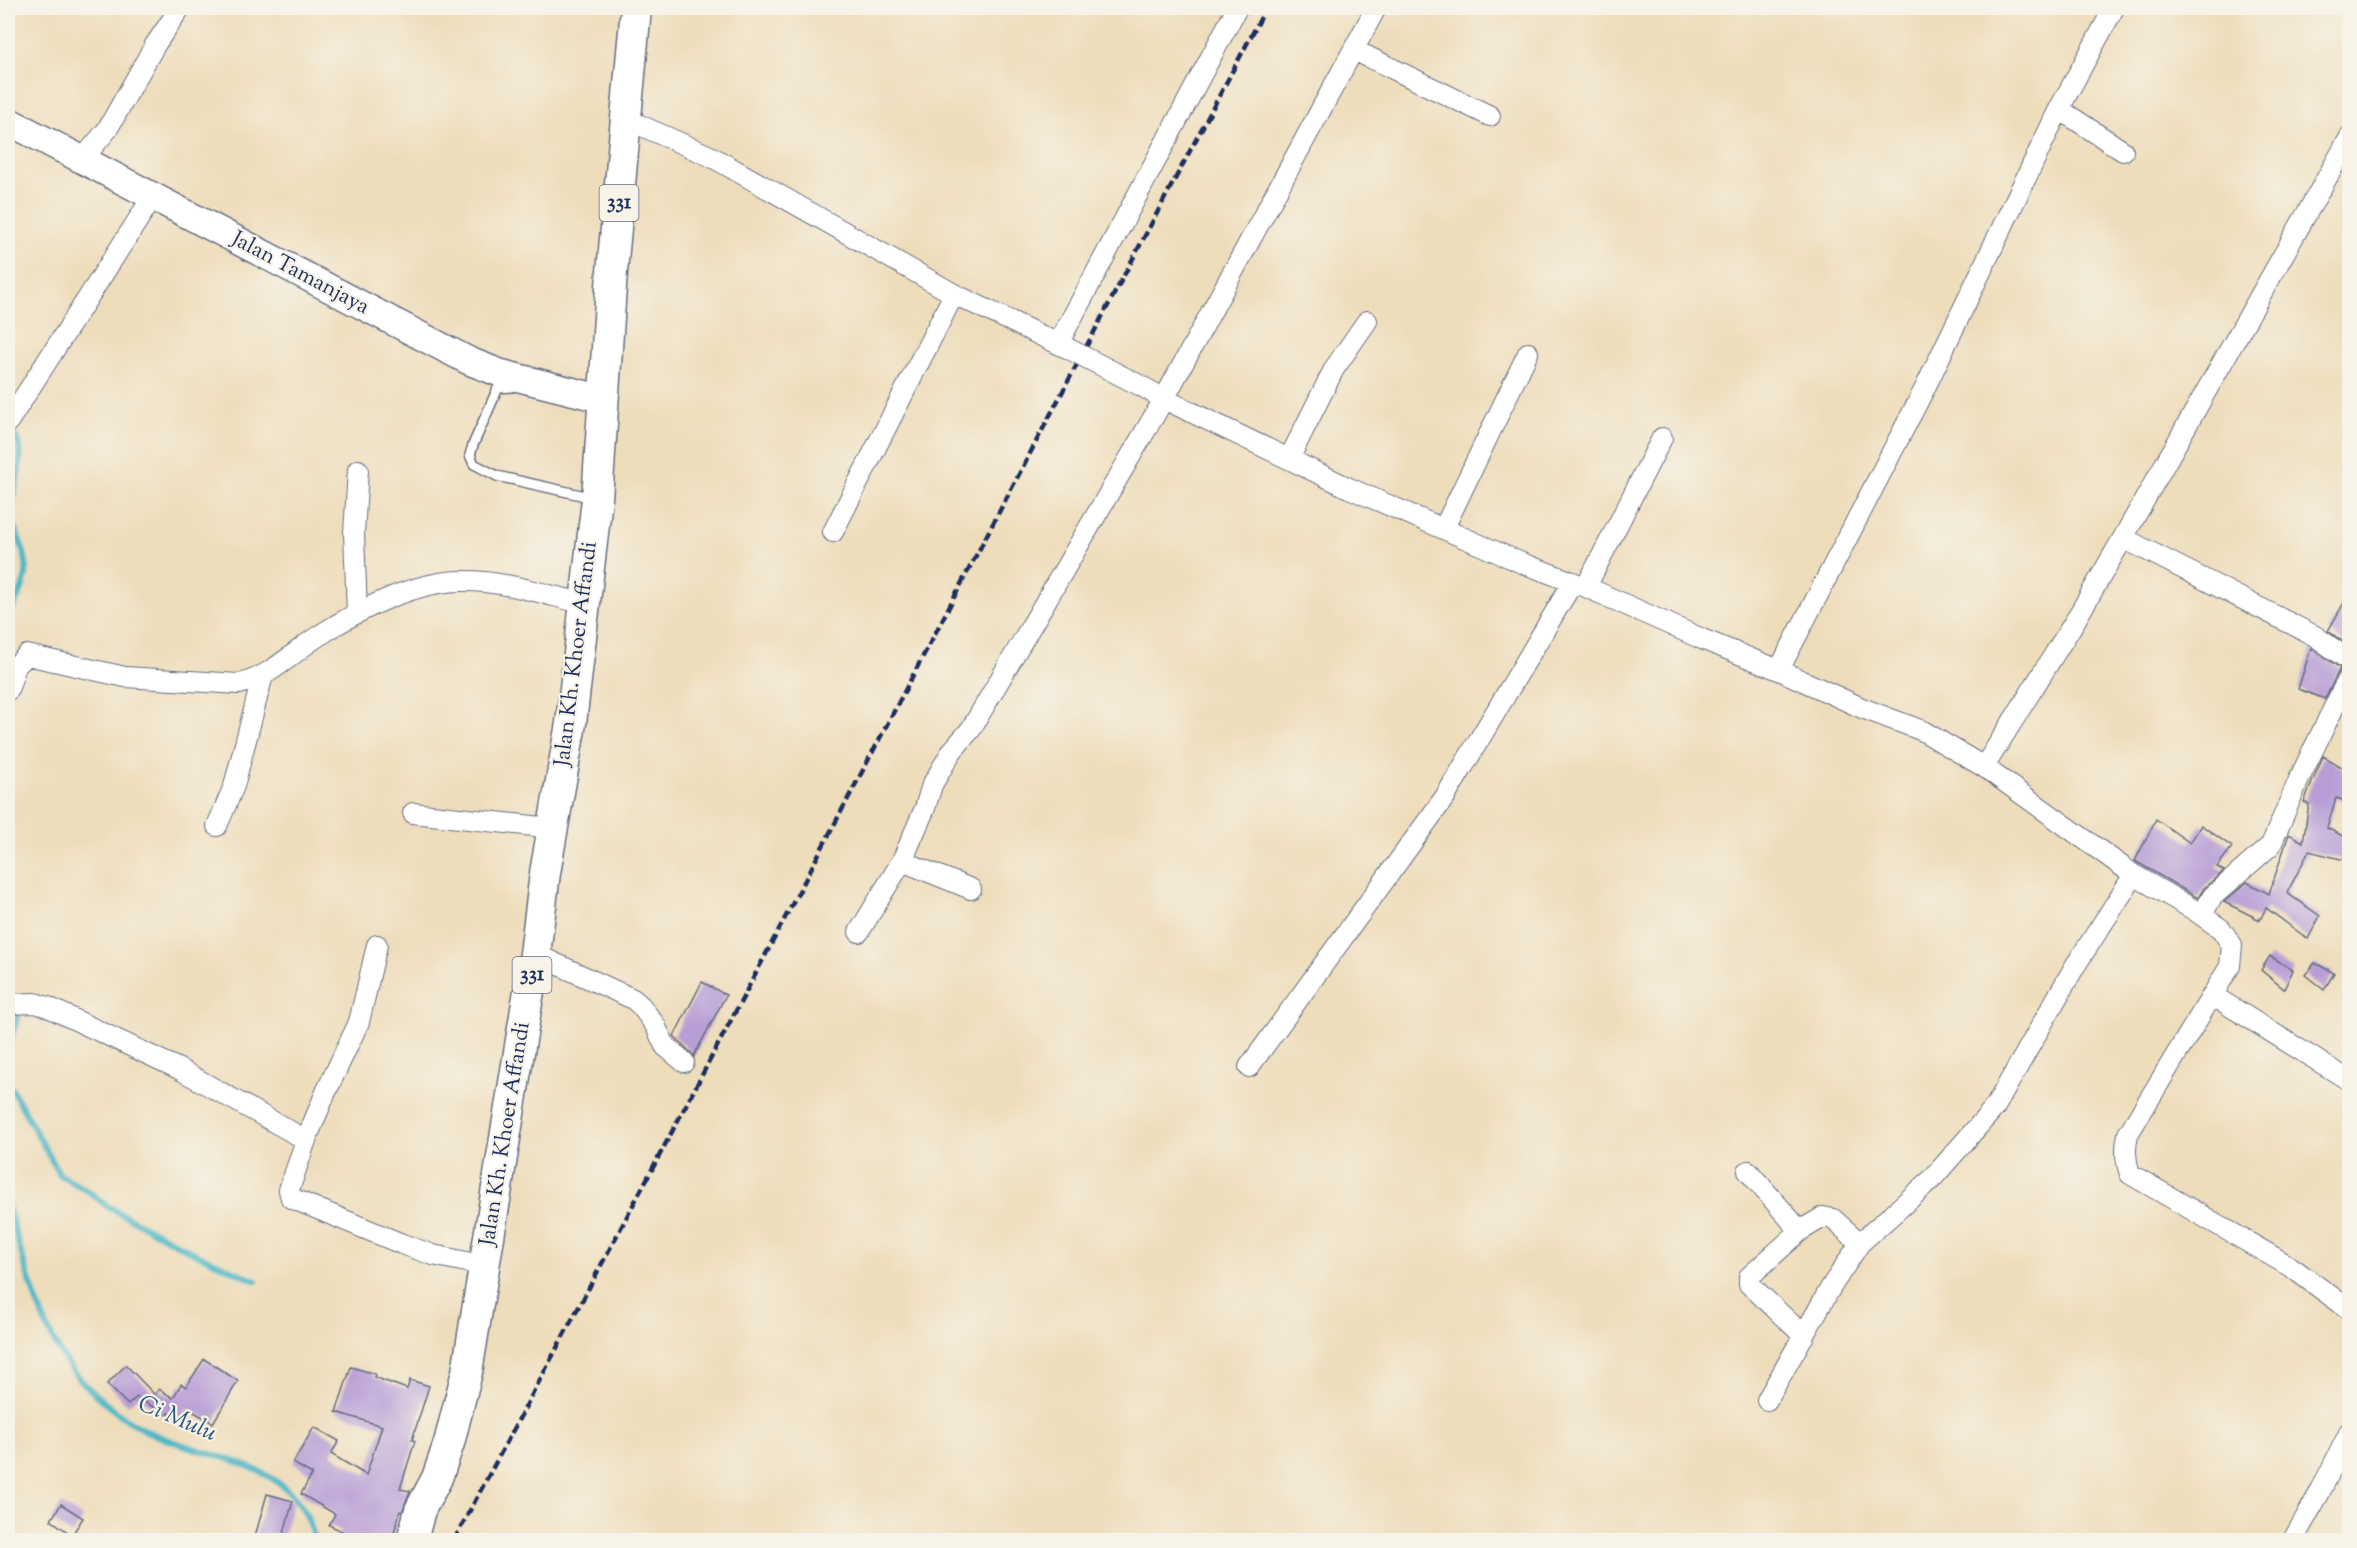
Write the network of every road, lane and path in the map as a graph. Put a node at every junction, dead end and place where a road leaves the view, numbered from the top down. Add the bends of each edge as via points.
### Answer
1 (180, 8) edge
2 (636, 8) edge
3 (1237, 8) edge
4 (1376, 8) edge
5 (2114, 8) edge
6 (1354, 50) junction
7 (2059, 109) junction
8 (1490, 116) dead end
9 (626, 119) junction
10 (8, 121) edge
11 (2349, 137) edge
12 (2123, 151) dead end
13 (81, 161) junction
14 (152, 198) junction
15 (954, 294) junction
16 (1367, 321) dead end
17 (1063, 346) junction
18 (1528, 353) dead end
19 (519, 388) dead end
20 (1164, 399) junction
21 (599, 407) junction
22 (10, 419) edge
23 (1662, 438) dead end
24 (1290, 459) junction
25 (358, 470) dead end
26 (597, 499) junction
27 (1444, 528) junction
28 (833, 532) dead end
29 (2123, 538) junction
30 (1580, 585) junction
31 (586, 604) junction
32 (357, 613) junction
33 (2349, 661) edge
34 (1779, 670) junction
35 (2349, 674) edge
36 (263, 675) junction
37 (8, 690) edge
38 (1984, 767) junction
39 (413, 813) dead end
40 (217, 826) dead end
41 (552, 828) junction
42 (902, 861) junction
43 (2133, 875) junction
44 (971, 889) dead end
45 (2202, 915) junction
46 (859, 932) dead end
47 (376, 945) dead end
48 (535, 954) junction
49 (2212, 995) junction
50 (16, 1003) edge
51 (684, 1062) dead end
52 (1249, 1066) dead end
53 (2349, 1081) edge
54 (306, 1140) junction
55 (1748, 1171) dead end
56 (1800, 1232) junction
57 (1860, 1243) junction
58 (485, 1266) junction
59 (2349, 1310) edge
60 (1804, 1336) junction
61 (1767, 1400) dead end
62 (2349, 1431) edge
63 (412, 1540) edge
64 (2293, 1540) edge

1 - 13 street via 107,130
2 - 9 main road, 331
3 - 17 street
4 - 6 street
5 - 7 street
6 - 8 street
6 - 20 street
7 - 12 street
7 - 34 street via 1925,388
9 - 15 street via 712,157
9 - 21 main road, 331
10 - 13 street, Jalan Tamanjaya
11 - 29 street
13 - 14 street, Jalan Tamanjaya
14 - 21 street, Jalan Tamanjaya via 484,368
14 - 22 street
15 - 17 street
15 - 28 street
16 - 24 street via 1334,369
17 - 20 street, bridge
18 - 27 street
19 - 26 lane via 498,388 472,445 470,455 474,464 497,476
20 - 24 street
20 - 42 street via 971,729 952,751 932,785
21 - 26 main road, Jalan Kh. Khoer Affandi / 331
23 - 30 street
24 - 27 street
25 - 32 street via 354,533
26 - 31 main road, Jalan Kh. Khoer Affandi / 331
27 - 30 street
29 - 33 street via 2315,636
29 - 38 street
30 - 34 street
30 - 52 street via 1445,796
31 - 32 street via 508,586 465,581 436,583
31 - 41 main road, Jalan Kh. Khoer Affandi / 331 via 571,723
32 - 36 street
34 - 38 street via 1923,731
35 - 45 street via 2271,846 2212,897
36 - 37 street via 238,684 150,679 107,674 27,655 16,666
36 - 40 street via 234,786
38 - 43 street
39 - 41 street
41 - 48 main road, Jalan Kh. Khoer Affandi / 331
42 - 44 street
42 - 46 street
43 - 45 street
43 - 57 street via 2075,966 1995,1107 1931,1180
45 - 49 street via 2221,929 2232,945 2229,966
47 - 54 street via 358,1022
48 - 51 street via 633,999 656,1025 665,1046
48 - 58 main road, Jalan Kh. Khoer Affandi / 331
49 - 53 street
49 - 59 street via 2128,1134 2125,1157 2130,1174 2290,1267
50 - 54 street via 48,1007 168,1064
54 - 58 street via 289,1190 291,1198 433,1255
55 - 56 street
56 - 57 street via 1827,1217
56 - 60 street via 1752,1273 1749,1284
57 - 60 street
58 - 63 main road, Jalan Kh. Khoer Affandi / 331 via 458,1414
60 - 61 street
62 - 64 street

